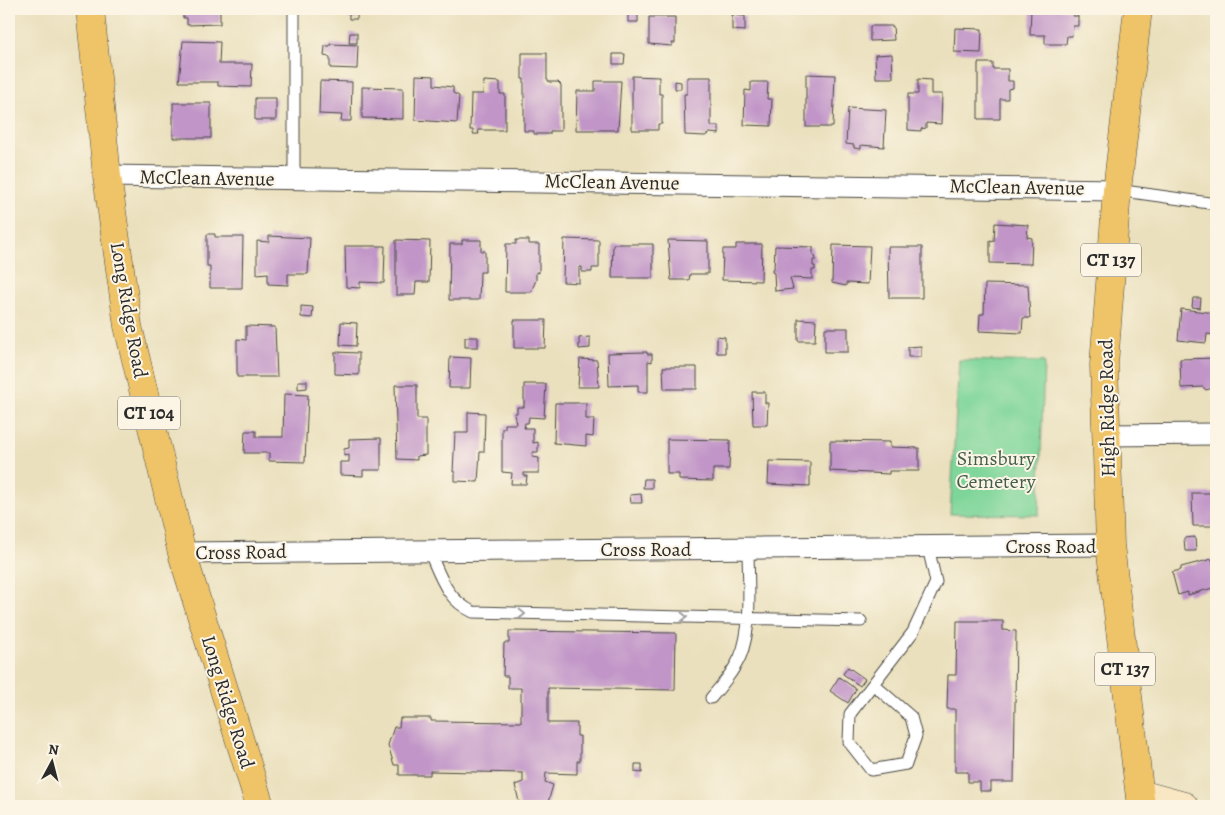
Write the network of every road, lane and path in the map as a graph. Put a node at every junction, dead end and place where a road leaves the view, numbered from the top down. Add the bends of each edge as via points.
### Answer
1 (90, 9) edge
2 (294, 9) edge
3 (1138, 9) edge
4 (107, 176) junction
5 (294, 179) junction
6 (1117, 190) junction
7 (1216, 204) edge
8 (1216, 434) edge
9 (1106, 435) junction
10 (1110, 545) junction
11 (928, 547) junction
12 (748, 548) junction
13 (429, 551) junction
14 (182, 553) junction
15 (748, 619) junction
16 (861, 621) dead end
17 (873, 684) junction
18 (711, 698) dead end
19 (1140, 800) edge
20 (260, 806) edge
21 (1184, 806) edge

1 - 4 main road, Long Ridge Road / CT 104
2 - 5 lane
3 - 6 main road, High Ridge Road / CT 137
4 - 5 street, McClean Avenue
4 - 14 main road, Long Ridge Road / CT 104 via 128,326
5 - 6 street, McClean Avenue
6 - 7 lane
6 - 9 main road, High Ridge Road / CT 137 via 1104,365
8 - 9 street
9 - 10 main road, High Ridge Road / CT 137
10 - 11 street, Cross Road
10 - 19 main road, High Ridge Road / CT 137
11 - 12 street, Cross Road
11 - 17 lane via 936,582 913,632
12 - 13 street, Cross Road
12 - 15 lane
13 - 14 street, Cross Road
13 -> 15 lane via 449,594 459,606 473,612
14 - 20 main road, Long Ridge Road / CT 104
15 - 16 lane
15 - 18 lane via 741,655
17 - 17 lane via 850,714 849,742 872,770 906,764 916,736 911,717
19 - 21 street

